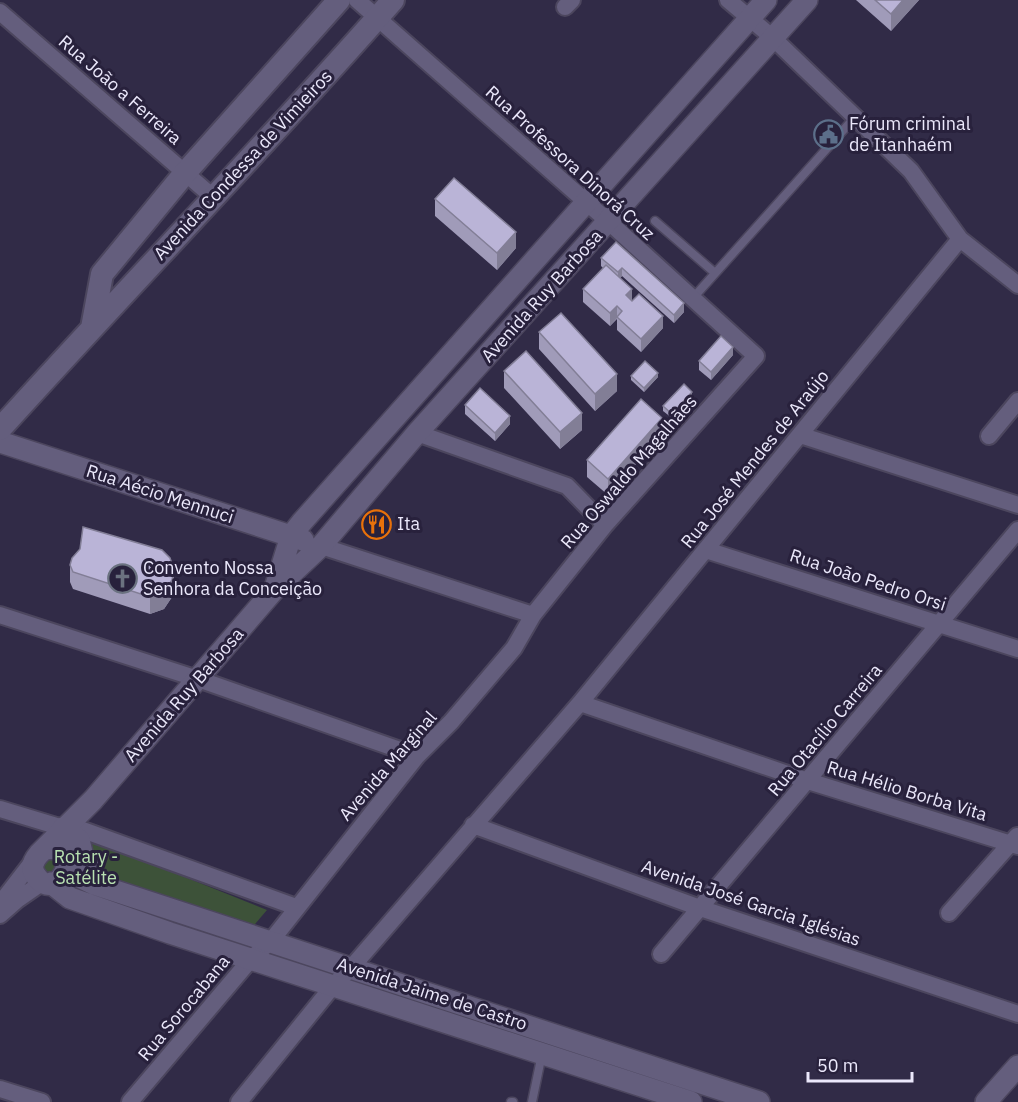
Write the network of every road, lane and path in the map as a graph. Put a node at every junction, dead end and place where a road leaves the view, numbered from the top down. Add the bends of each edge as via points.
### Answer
1 (339, 0) edge
2 (357, 0) edge
3 (393, 0) edge
4 (728, 0) edge
5 (766, 0) edge
6 (807, 0) edge
7 (0, 12) edge
8 (377, 18) junction
9 (749, 18) junction
10 (773, 38) junction
11 (855, 117) junction
12 (185, 173) junction
13 (214, 198) junction
14 (586, 202) junction
15 (655, 221) dead end
16 (609, 222) junction
17 (960, 239) junction
18 (715, 273) junction
19 (1018, 285) edge
20 (693, 298) junction
21 (92, 327) junction
22 (756, 356) joint
23 (1018, 401) edge
24 (0, 429) edge
25 (417, 433) junction
26 (800, 435) junction
27 (989, 436) dead end
28 (0, 442) edge
29 (1018, 505) edge
30 (605, 525) junction
31 (1018, 530) edge
32 (291, 536) junction
33 (321, 546) junction
34 (706, 550) junction
35 (274, 590) junction
36 (0, 615) edge
37 (533, 615) junction
38 (939, 623) junction
39 (1018, 649) edge
40 (198, 679) junction
41 (580, 703) junction
42 (417, 756) junction
43 (808, 781) junction
44 (0, 809) edge
45 (473, 825) junction
46 (74, 832) junction
47 (1016, 842) edge
48 (39, 855) junction
49 (57, 875) junction
50 (105, 886) junction
51 (0, 904) edge
52 (296, 907) junction
53 (700, 908) junction
54 (949, 913) dead end
55 (0, 915) edge
56 (271, 941) junction
57 (661, 954) dead end
58 (251, 959) junction
59 (351, 968) junction
60 (384, 978) junction
61 (333, 986) junction
62 (376, 1000) junction
63 (1018, 1014) edge
64 (542, 1054) junction
65 (1018, 1066) edge
66 (683, 1077) junction
67 (0, 1089) edge
68 (680, 1100) edge
69 (42, 1102) edge
70 (130, 1102) edge
71 (239, 1102) edge
72 (532, 1102) edge
73 (759, 1102) edge
74 (987, 1102) edge

1 - 12 main road, Avenida Condessa de Vimieiros
2 - 8 street, Rua Professora Dinorá Cruz
3 - 8 main road, Avenida Condessa de Vimieiros
4 - 9 street
5 - 9 street, Avenida Ruy Barbosa
6 - 10 street, Avenida Ruy Barbosa
7 - 12 street, Rua João a Ferreira
8 - 13 main road, Avenida Condessa de Vimieiros
8 - 14 street, Rua Professora Dinorá Cruz
9 - 10 street
9 - 14 street, Avenida Ruy Barbosa
10 - 11 street
10 - 16 street, Avenida Ruy Barbosa
11 - 17 street via 911,171
11 - 18 lane
12 - 13 street, Rua João a Ferreira
12 - 21 main road, Avenida Condessa de Vimieiros via 102,274
13 - 21 main road, Avenida Condessa de Vimieiros
14 - 16 street, Rua Professora Dinorá Cruz
14 - 32 street, Avenida Ruy Barbosa
15 - 18 lane
16 - 20 street, Rua Professora Dinorá Cruz
16 - 25 street, Avenida Ruy Barbosa
17 - 19 street
17 - 26 street, Rua José Mendes de Araújo
18 - 20 lane
20 - 22 street, Rua Professora Dinorá Cruz
21 - 24 main road, Avenida Condessa de Vimieiros
22 - 30 street, Rua Oswaldo Magalhães
23 - 27 street
25 - 30 street via 567,486
25 - 33 street, Avenida Ruy Barbosa
26 - 29 street
26 - 34 street, Rua José Mendes de Araújo
28 - 32 street, Rua Aécio Mennuci
30 - 37 street, Rua Oswaldo Magalhães
31 - 38 street, Rua Otacílio Carreira
32 - 33 street, Rua Aécio Mennuci
32 - 35 street, Avenida Ruy Barbosa
33 - 35 street, Avenida Ruy Barbosa
33 - 37 street
34 - 38 street, Rua João Pedro Orsi
34 - 41 street, Rua José Mendes de Araújo
35 - 40 street, Avenida Ruy Barbosa
36 - 40 street
37 - 42 street, Avenida Marginal via 514,648
38 - 39 street, Rua João Pedro Orsi
38 - 43 street, Rua Otacílio Carreira
40 - 42 street
40 - 46 street, Avenida Ruy Barbosa via 93,800
41 - 43 street, Rua Hélio Borba Vita
41 - 45 street, Rua José Mendes de Araújo
42 - 52 street, Avenida Marginal
43 - 47 street, Rua Hélio Borba Vita
43 - 53 street, Rua Otacílio Carreira
44 - 46 street
45 - 53 street, Avenida José Garcia Iglésias
45 - 59 street
46 - 48 street, Avenida Ruy Barbosa
46 - 49 street, Avenida Ruy Barbosa via 74,854
46 - 50 street via 84,861
46 - 52 street
47 - 54 street
48 - 49 street via 33,869 36,877
48 - 49 street via 61,852
48 - 51 street, Avenida Ruy Barbosa
49 - 50 street, Avenida Jaime de Castro
49 - 55 street, Avenida Ruy Barbosa
49 - 58 street, Avenida Jaime de Castro via 70,898
50 - 56 street, Avenida Jaime de Castro
52 - 56 street, Avenida Marginal
53 - 57 street, Rua Otacílio Carreira
53 - 63 street, Avenida José Garcia Iglésias
56 - 58 street, Rua Sorocabana
56 - 59 street, Avenida Jaime de Castro
58 - 61 street, Avenida Jaime de Castro
58 - 70 street, Rua Sorocabana
59 - 60 street, Avenida Jaime de Castro
59 - 61 street
60 - 62 street
60 - 66 street, Avenida Jaime de Castro
61 - 62 street, Avenida Jaime de Castro
61 - 71 street
62 - 64 street, Avenida Jaime de Castro
64 - 68 street, Avenida Jaime de Castro
64 - 72 lane
65 - 74 street
66 - 68 lane
66 - 73 street, Avenida Jaime de Castro
67 - 69 street

